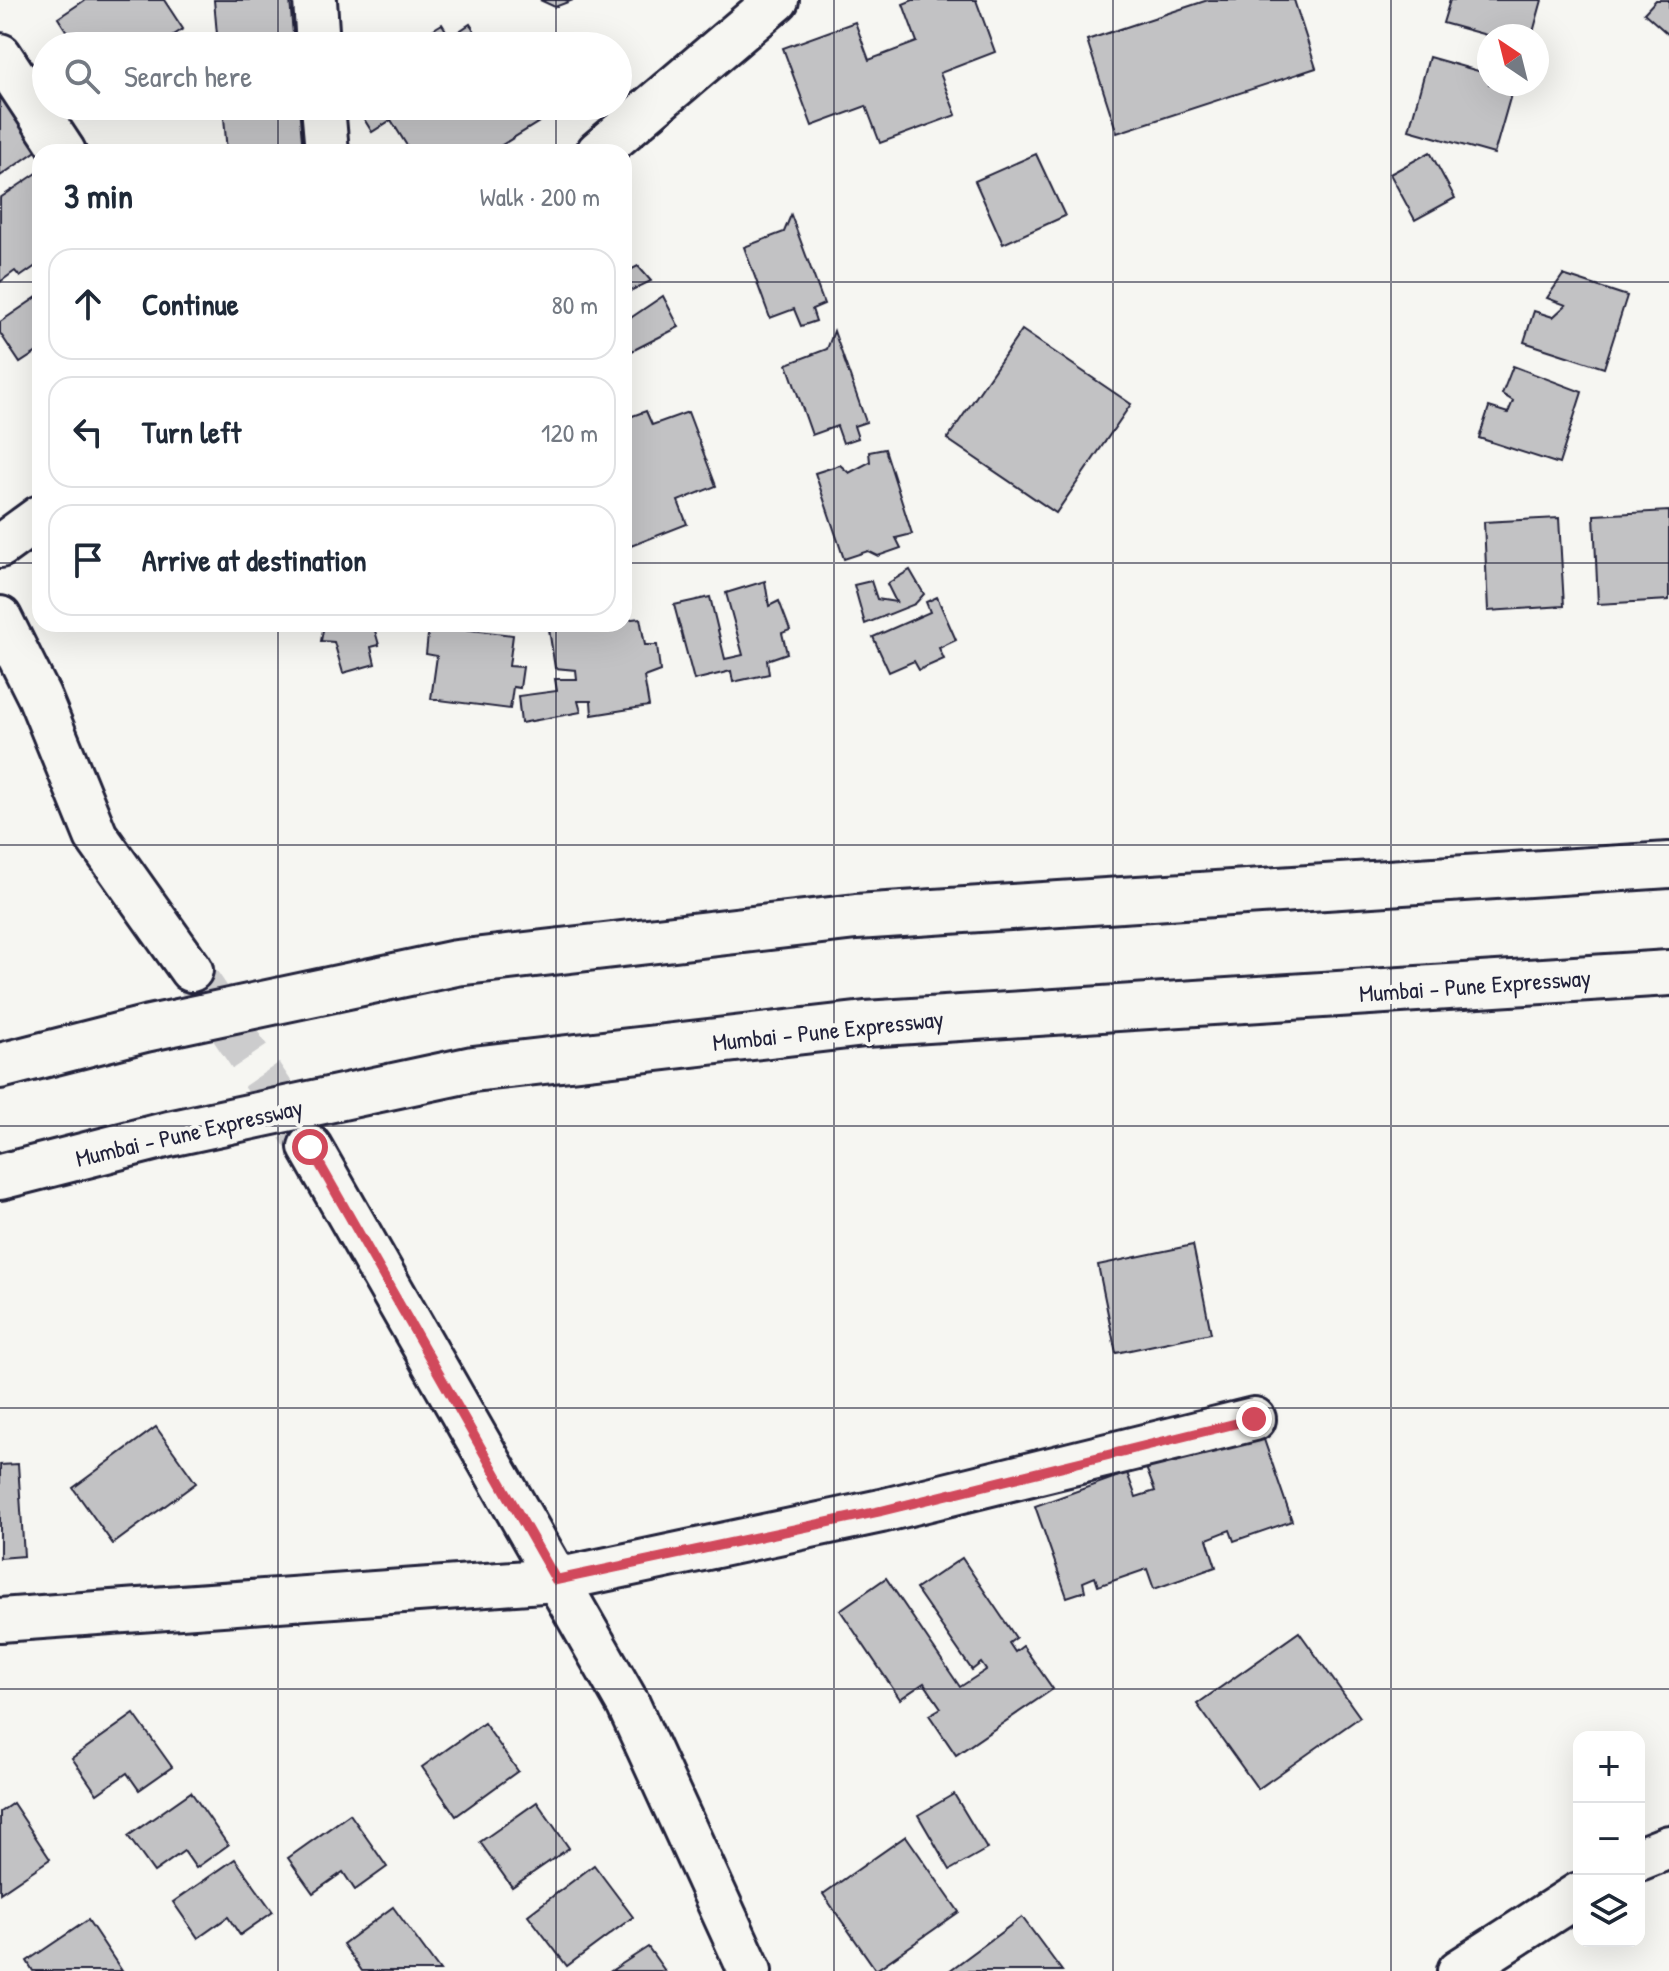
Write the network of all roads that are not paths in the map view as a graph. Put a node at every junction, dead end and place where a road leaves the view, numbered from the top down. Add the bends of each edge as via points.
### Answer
1 (315, 0) edge
2 (777, 0) edge
3 (317, 32) edge
4 (0, 55) edge
5 (32, 104) edge
6 (43, 120) edge
7 (324, 120) edge
8 (59, 144) edge
9 (326, 144) edge
10 (607, 144) edge
11 (32, 523) edge
12 (0, 546) edge
13 (0, 618) edge
14 (1669, 865) edge
15 (191, 970) tunnel mouth
16 (1669, 973) edge
17 (0, 1066) edge
18 (310, 1147) tunnel mouth
19 (0, 1177) edge
20 (1254, 1419) dead end
21 (556, 1580) junction
22 (0, 1620) edge
23 (1669, 1847) edge
24 (1645, 1857) edge
25 (1573, 1898) edge
26 (750, 1971) edge
27 (1459, 1971) edge

1 - 3 street
2 - 10 street
4 - 5 street
6 - 8 street
7 - 9 street
11 - 12 street
13 - 15 street via 39,696 96,836
14 - 17 highway via 856,917 456,963 145,1029
16 - 19 highway, Mumbai - Pune Expressway via 865,1024 473,1069 169,1134
18 - 21 street
20 - 21 street via 881,1511
21 - 22 street
21 - 26 street via 628,1704
23 - 24 street
25 - 27 street

